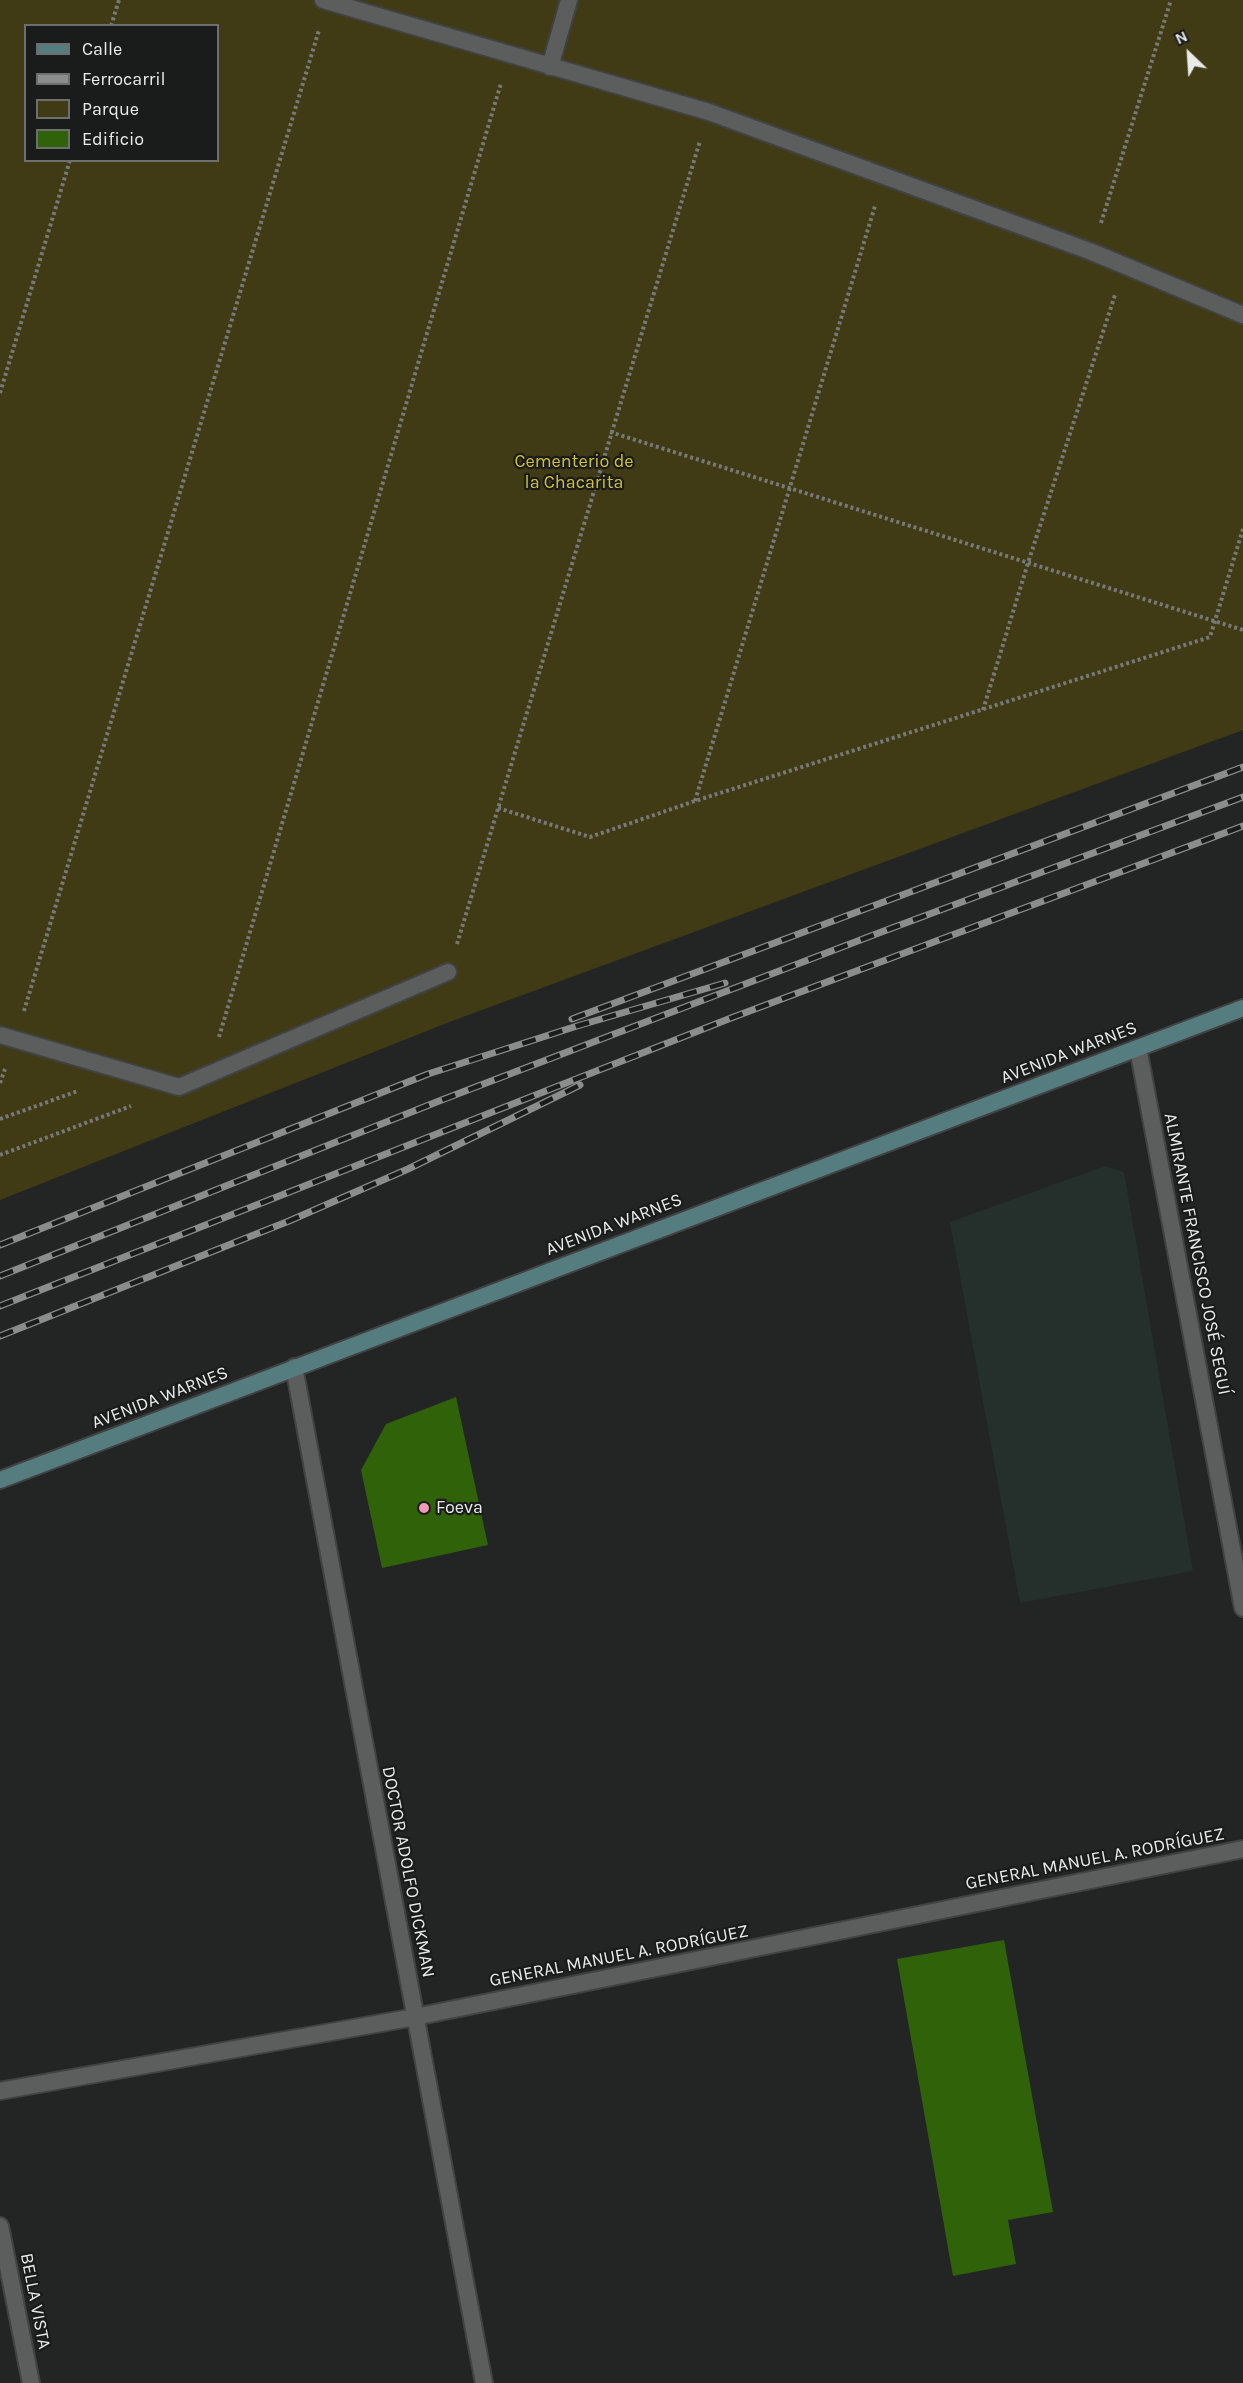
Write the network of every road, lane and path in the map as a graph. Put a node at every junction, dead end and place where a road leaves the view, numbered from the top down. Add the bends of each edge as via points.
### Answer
1 (119, 0) edge
2 (568, 0) edge
3 (1171, 0) edge
4 (325, 1) edge
5 (112, 24) edge
6 (510, 55) junction
7 (550, 67) junction
8 (709, 112) junction
9 (69, 162) edge
10 (884, 176) junction
11 (1092, 252) junction
12 (1125, 266) junction
13 (1243, 315) edge
14 (0, 393) edge
15 (610, 432) junction
16 (789, 488) junction
17 (1243, 529) edge
18 (1028, 563) junction
19 (1215, 621) junction
20 (1243, 630) edge
21 (983, 710) junction
22 (695, 801) junction
23 (498, 808) junction
24 (448, 972) joint
25 (1243, 1008) edge
26 (8, 1037) edge
27 (1138, 1048) junction
28 (129, 1073) junction
29 (207, 1075) junction
30 (0, 1083) edge
31 (179, 1087) junction
32 (0, 1119) edge
33 (0, 1155) edge
34 (294, 1367) junction
35 (0, 1480) edge
36 (1243, 1608) edge
37 (1243, 1849) edge
38 (415, 2017) junction
39 (0, 2091) edge
40 (0, 2226) edge
41 (31, 2383) edge
42 (484, 2383) edge

1 - 5 path
2 - 7 street
3 - 11 path
4 - 6 street
4 - 26 path
6 - 7 street
6 - 29 path
7 - 8 street
8 - 10 street
8 - 15 path
9 - 14 path
10 - 11 street
10 - 16 path
11 - 12 street
12 - 13 street
12 - 18 path
15 - 16 path
15 - 23 path
16 - 18 path
16 - 22 path
17 - 19 path
18 - 19 path
18 - 21 path
19 - 20 path
19 - 21 path via 1210,637
21 - 22 path
22 - 23 path via 590,837
23 - 24 path
24 - 29 street
25 - 27 main road, AVENIDA WARNES
26 - 28 street
26 - 30 path
27 - 34 main road, AVENIDA WARNES
27 - 36 street, ALMIRANTE FRANCISCO JOSÉ SEGUÍ
28 - 31 street
28 - 32 path
29 - 31 street
31 - 33 path
34 - 35 main road, AVENIDA WARNES
34 - 38 street, DOCTOR ADOLFO DICKMAN
37 - 38 street, GENERAL MANUEL A. RODRÍGUEZ
38 - 39 street, GENERAL MANUEL A. RODRÍGUEZ
38 - 42 street, DOCTOR ADOLFO DICKMAN
40 - 41 street, BELLA VISTA

